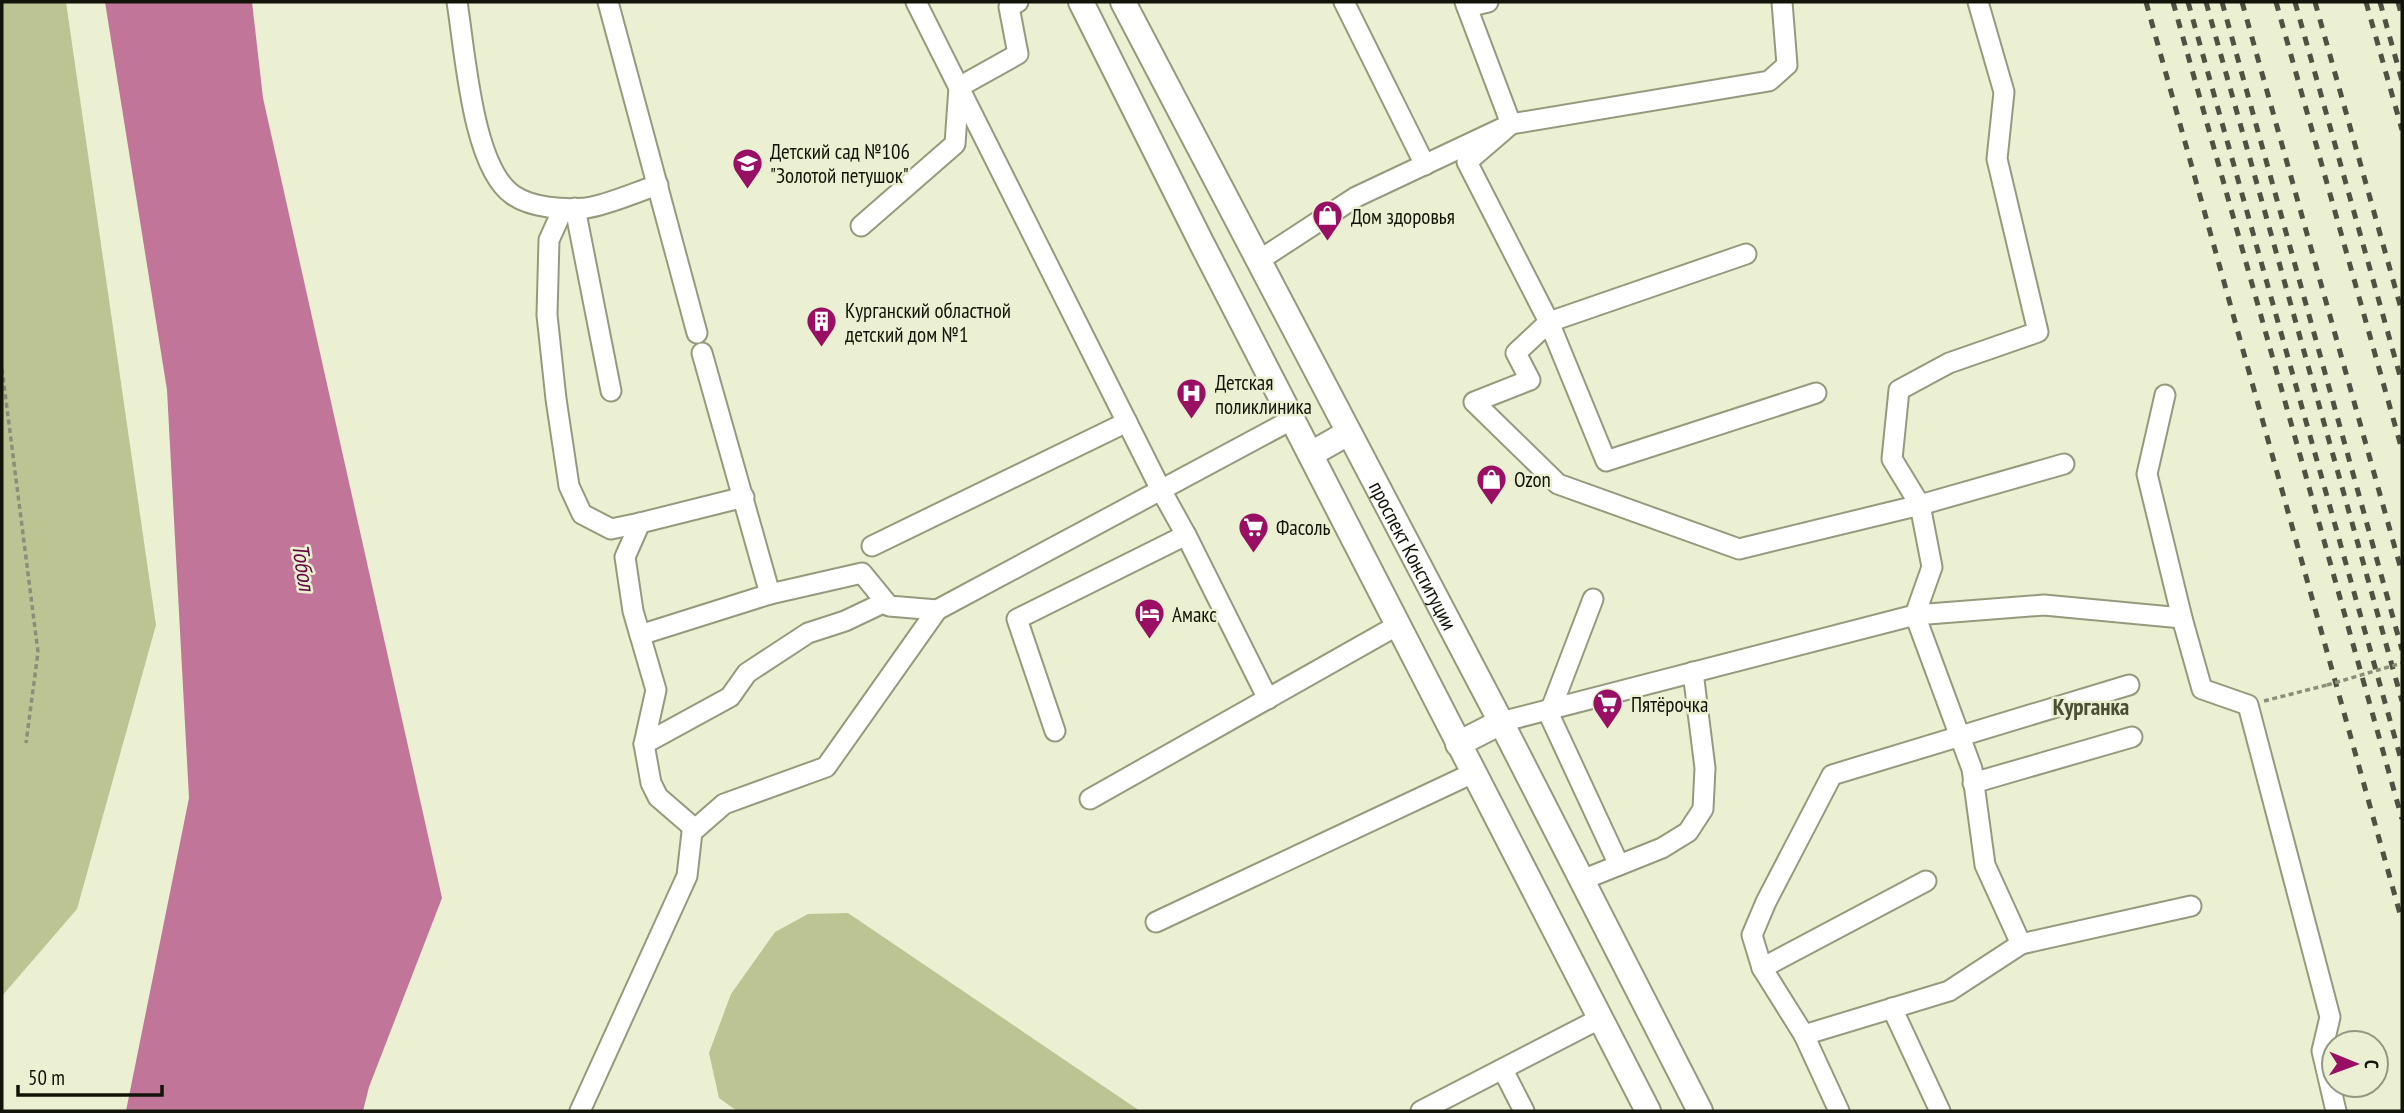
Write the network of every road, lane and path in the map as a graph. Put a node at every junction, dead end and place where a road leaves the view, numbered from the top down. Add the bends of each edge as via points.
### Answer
1 (457, 2) edge
2 (608, 2) edge
3 (916, 2) edge
4 (1018, 2) edge
5 (1081, 2) edge
6 (1123, 2) edge
7 (1344, 2) edge
8 (1488, 2) edge
9 (1782, 2) edge
10 (1978, 2) edge
11 (1466, 4) edge
12 (958, 87) junction
13 (1511, 124) junction
14 (1425, 165) junction
15 (658, 185) junction
16 (569, 208) junction
17 (860, 226) dead end
18 (1746, 254) dead end
19 (1258, 261) junction
20 (1549, 322) junction
21 (697, 333) dead end
22 (702, 352) dead end
23 (2, 369) edge
24 (611, 391) dead end
25 (1816, 393) dead end
26 (2165, 395) dead end
27 (1293, 419) junction
28 (1127, 422) junction
29 (1348, 433) junction
30 (1311, 454) junction
31 (2064, 464) dead end
32 (1161, 489) junction
33 (744, 497) junction
34 (1920, 505) junction
35 (640, 523) junction
36 (1186, 535) junction
37 (872, 546) dead end
38 (770, 594) junction
39 (1593, 599) dead end
40 (885, 602) junction
41 (937, 610) junction
42 (1915, 615) junction
43 (2182, 618) junction
44 (1398, 625) junction
45 (640, 635) junction
46 (2402, 663) edge
47 (1693, 672) junction
48 (2129, 685) dead end
49 (1268, 699) junction
50 (2248, 705) junction
51 (1549, 709) junction
52 (1501, 722) junction
53 (1055, 731) dead end
54 (1960, 737) junction
55 (2132, 737) dead end
56 (26, 743) dead end
57 (644, 744) junction
58 (1458, 744) junction
59 (1473, 774) junction
60 (1973, 782) junction
61 (1090, 799) dead end
62 (695, 829) junction
63 (1619, 865) junction
64 (1582, 880) junction
65 (1926, 881) dead end
66 (2191, 906) dead end
67 (1156, 922) dead end
68 (2021, 944) junction
69 (1762, 968) junction
70 (1892, 1008) junction
71 (1601, 1018) junction
72 (1804, 1035) junction
73 (1503, 1070) junction
74 (580, 1111) edge
75 (1421, 1111) edge
76 (1524, 1111) edge
77 (1648, 1111) edge
78 (1700, 1111) edge
79 (1839, 1111) edge
80 (1940, 1111) edge
81 (2336, 1111) edge

1 - 16 lane via 477,126 490,168 513,195 550,209
2 - 15 lane
3 - 12 lane
4 - 12 lane via 1009,7 1018,54
5 - 27 main road, проспект Конституции
6 - 19 main road, проспект Конституции
7 - 14 lane
8 - 11 lane
9 - 13 lane via 1787,65 1769,81
10 - 34 lane via 2004,92 1997,159 2038,332 1949,363 1899,390 1892,458
11 - 13 lane
12 - 17 lane via 955,144
12 - 28 lane
13 - 14 lane
13 - 20 lane via 1467,162
14 - 19 lane via 1356,197
15 - 16 lane via 589,208
15 - 21 lane
16 - 24 lane
16 - 35 lane via 549,240 547,315 569,485 582,514 611,529
18 - 20 lane
19 - 29 main road, проспект Конституции
20 - 25 lane via 1606,461
20 - 34 lane via 1516,353 1530,380 1474,402 1558,484 1739,549
22 - 33 lane
23 - 56 path via 38,652
26 - 43 lane via 2147,474
27 - 30 main road, проспект Конституции
27 - 32 lane
28 - 32 lane
28 - 37 lane
29 - 30 main road
29 - 52 main road, проспект Конституции
30 - 44 main road, проспект Конституции
31 - 34 lane
32 - 36 lane
32 - 41 lane
33 - 35 lane
33 - 38 lane
34 - 42 lane via 1932,567
35 - 45 lane via 625,557
36 - 49 lane
36 - 53 lane via 1017,620
38 - 40 lane via 862,573
38 - 45 lane
39 - 51 lane
40 - 41 lane
40 - 57 lane via 808,633 747,673 730,697
41 - 62 lane via 826,767 724,804
42 - 43 lane via 2044,605
42 - 47 lane
42 - 54 lane
43 - 50 lane via 2202,689
44 - 49 lane
44 - 58 main road, проспект Конституции
45 - 57 lane via 656,690
46 - 50 path, bridge
47 - 51 lane
47 - 63 lane via 1705,768 1703,809 1688,832
48 - 54 lane
49 - 61 lane
50 - 81 lane via 2330,1017 2322,1051
51 - 52 lane
51 - 63 lane
52 - 58 main road
52 - 64 main road, проспект Конституции
54 - 60 lane
54 - 69 lane via 1832,775 1752,936
55 - 60 lane
57 - 62 lane via 658,797
58 - 59 main road, проспект Конституции
59 - 67 lane
59 - 71 main road, проспект Конституции
60 - 68 lane via 1985,864
62 - 74 lane via 687,876
63 - 64 lane
64 - 78 main road, проспект Конституции
65 - 69 lane
66 - 68 lane
68 - 70 lane via 1949,991
69 - 72 lane
70 - 72 lane
70 - 80 lane
71 - 73 lane
71 - 77 main road, проспект Конституции
72 - 79 lane
73 - 75 lane
73 - 76 lane

